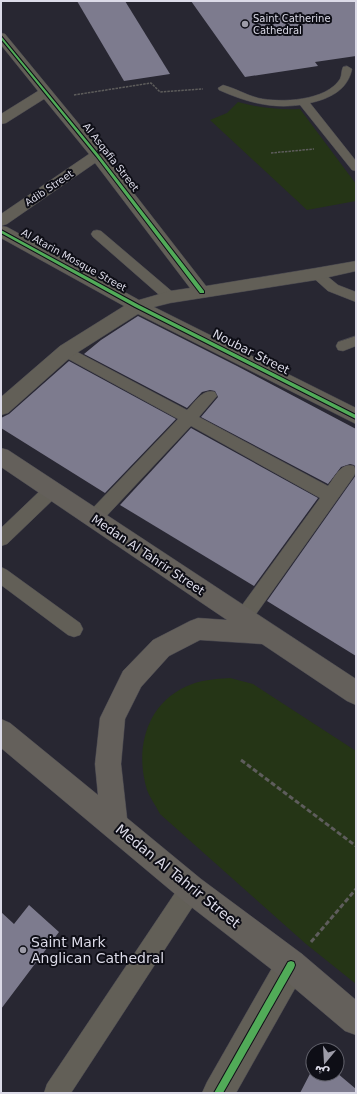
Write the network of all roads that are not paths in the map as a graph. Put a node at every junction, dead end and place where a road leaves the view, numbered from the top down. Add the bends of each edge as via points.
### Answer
1 (1, 37) edge
2 (347, 69) dead end
3 (223, 88) road end
4 (47, 95) junction
5 (303, 102) junction
6 (1, 120) edge
7 (97, 155) junction
8 (356, 168) edge
9 (1, 221) edge
10 (1, 231) edge
11 (97, 234) dead end
12 (356, 266) edge
13 (324, 273) junction
14 (356, 287) edge
15 (202, 292) junction
16 (170, 297) junction
17 (356, 297) edge
18 (137, 306) junction
19 (66, 352) junction
20 (210, 396) dead end
21 (1, 408) edge
22 (356, 416) edge
23 (189, 418) junction
24 (1, 456) edge
25 (348, 471) dead end
26 (52, 490) junction
27 (331, 496) junction
28 (94, 518) junction
29 (1, 539) edge
30 (1, 575) edge
31 (243, 618) junction
32 (74, 629) dead end
33 (265, 633) junction
34 (356, 693) edge
35 (1, 732) edge
36 (114, 824) junction
37 (192, 889) junction
38 (291, 966) junction
39 (356, 1020) edge
40 (56, 1093) edge
41 (218, 1093) edge

1 - 4 street, Al Asqafia Street
2 - 5 lane via 345,79 336,89 322,97
3 - 5 lane via 260,101
4 - 6 street
4 - 7 street, Al Asqafia Street
5 - 8 lane
7 - 9 street, Adib Street
7 - 15 street, Al Asqafia Street
10 - 18 street, Al Atarin Mosque Street
11 - 16 lane
12 - 13 street
13 - 14 lane
13 - 15 street
13 - 17 lane via 333,288
15 - 16 street
16 - 18 street
18 - 19 street
18 - 22 street, Noubar Street
19 - 21 street
19 - 23 lane
20 - 23 lane
23 - 27 lane
23 - 28 lane
24 - 26 main road, Medan Al Tahrir Street
25 - 27 lane
26 - 28 main road, Medan Al Tahrir Street
26 - 29 lane
27 - 31 lane
28 - 31 main road, Medan Al Tahrir Street
30 - 32 lane
31 - 33 main road, Medan Al Tahrir Street
33 - 34 main road, Medan Al Tahrir Street
33 - 36 main road via 198,629 161,648 132,679 113,718 108,764
35 - 36 main road, Medan Al Tahrir Street
36 - 37 main road, Medan Al Tahrir Street
37 - 38 main road, Medan Al Tahrir Street
37 - 40 lane
38 - 39 main road, Medan Al Tahrir Street
38 - 41 street

